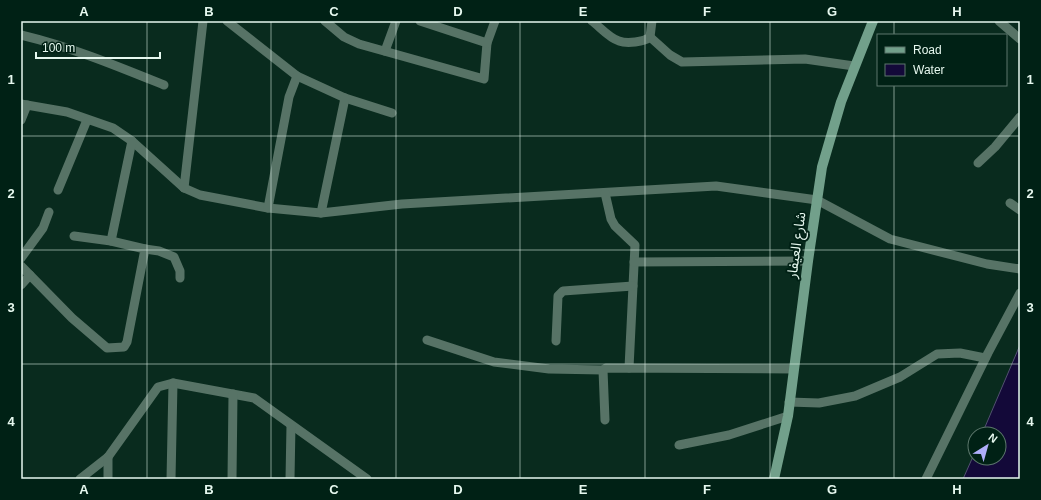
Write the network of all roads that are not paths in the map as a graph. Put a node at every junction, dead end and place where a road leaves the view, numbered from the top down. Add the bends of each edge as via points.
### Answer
1 (203, 21) edge
2 (227, 21) edge
3 (325, 21) edge
4 (396, 21) edge
5 (420, 21) edge
6 (495, 21) edge
7 (592, 21) edge
8 (652, 21) edge
9 (873, 21) edge
10 (999, 21) edge
11 (21, 35) edge
12 (650, 37) junction
13 (1020, 38) edge
14 (487, 43) junction
15 (385, 51) junction
16 (854, 66) junction
17 (297, 76) junction
18 (164, 85) dead end
19 (345, 98) junction
20 (24, 104) edge
21 (392, 114) dead end
22 (1020, 116) edge
23 (21, 120) edge
24 (87, 120) junction
25 (132, 142) junction
26 (978, 163) dead end
27 (184, 188) junction
28 (58, 190) dead end
29 (605, 193) junction
30 (817, 200) junction
31 (1010, 203) dead end
32 (268, 208) junction
33 (1020, 210) edge
34 (49, 212) dead end
35 (321, 213) junction
36 (74, 236) dead end
37 (111, 241) junction
38 (145, 249) junction
39 (21, 258) edge
40 (808, 261) junction
41 (634, 262) junction
42 (21, 266) edge
43 (1020, 269) edge
44 (30, 275) junction
45 (180, 278) dead end
46 (21, 285) edge
47 (633, 286) junction
48 (1020, 293) edge
49 (427, 340) dead end
50 (556, 341) dead end
51 (985, 358) junction
52 (629, 368) junction
53 (794, 369) junction
54 (603, 370) junction
55 (173, 383) junction
56 (233, 394) junction
57 (789, 402) junction
58 (788, 416) junction
59 (605, 420) dead end
60 (291, 425) junction
61 (679, 445) dead end
62 (108, 457) junction
63 (352, 468) junction
64 (80, 479) edge
65 (108, 479) edge
66 (171, 479) edge
67 (232, 479) edge
68 (290, 479) edge
69 (352, 479) edge
70 (367, 479) edge
71 (774, 479) edge
72 (926, 479) edge

1 - 27 street
2 - 17 street
3 - 15 street via 344,37
4 - 15 street
5 - 14 street
6 - 14 street
7 - 12 street via 619,41 641,41
8 - 12 street
9 - 16 main road, شارع العيفار
10 - 13 street
11 - 18 street via 63,46
12 - 16 street via 682,62 805,59
14 - 15 street via 484,78
16 - 30 main road, شارع العيفار via 829,141
17 - 19 street
17 - 32 street via 289,97
19 - 21 street
19 - 35 street
20 - 23 street
20 - 24 street via 67,112
22 - 26 street via 995,147
24 - 25 street via 113,128
24 - 28 street
25 - 27 street
25 - 37 street
27 - 32 street via 200,195
29 - 30 street via 716,186
29 - 35 street via 402,204
29 - 41 street via 615,226 635,245
30 - 40 main road, شارع العيفار
30 - 43 street via 890,239 987,264
31 - 33 street
32 - 35 street
34 - 39 street via 43,228
36 - 37 street
37 - 38 street
38 - 44 street via 124,347 107,348 72,318
38 - 45 street via 174,257 180,270
40 - 41 street
40 - 53 main road, شارع العيفار
41 - 47 street
42 - 44 street
44 - 46 street
47 - 50 street via 563,291 558,296
47 - 52 street
48 - 51 street
49 - 54 street via 494,362 549,369
51 - 57 street via 960,353 938,354 900,376 855,396 819,403
51 - 72 street
52 - 53 street
52 - 54 street
53 - 57 main road, شارع العيفار
54 - 59 street
55 - 56 street
55 - 62 street via 158,387
55 - 66 street
56 - 60 street via 254,398
56 - 67 street
57 - 58 main road, شارع العيفار
58 - 61 street via 729,435
58 - 71 main road, شارع العيفار
60 - 63 street
60 - 68 street
62 - 64 street
62 - 65 street
63 - 69 street
63 - 70 street

